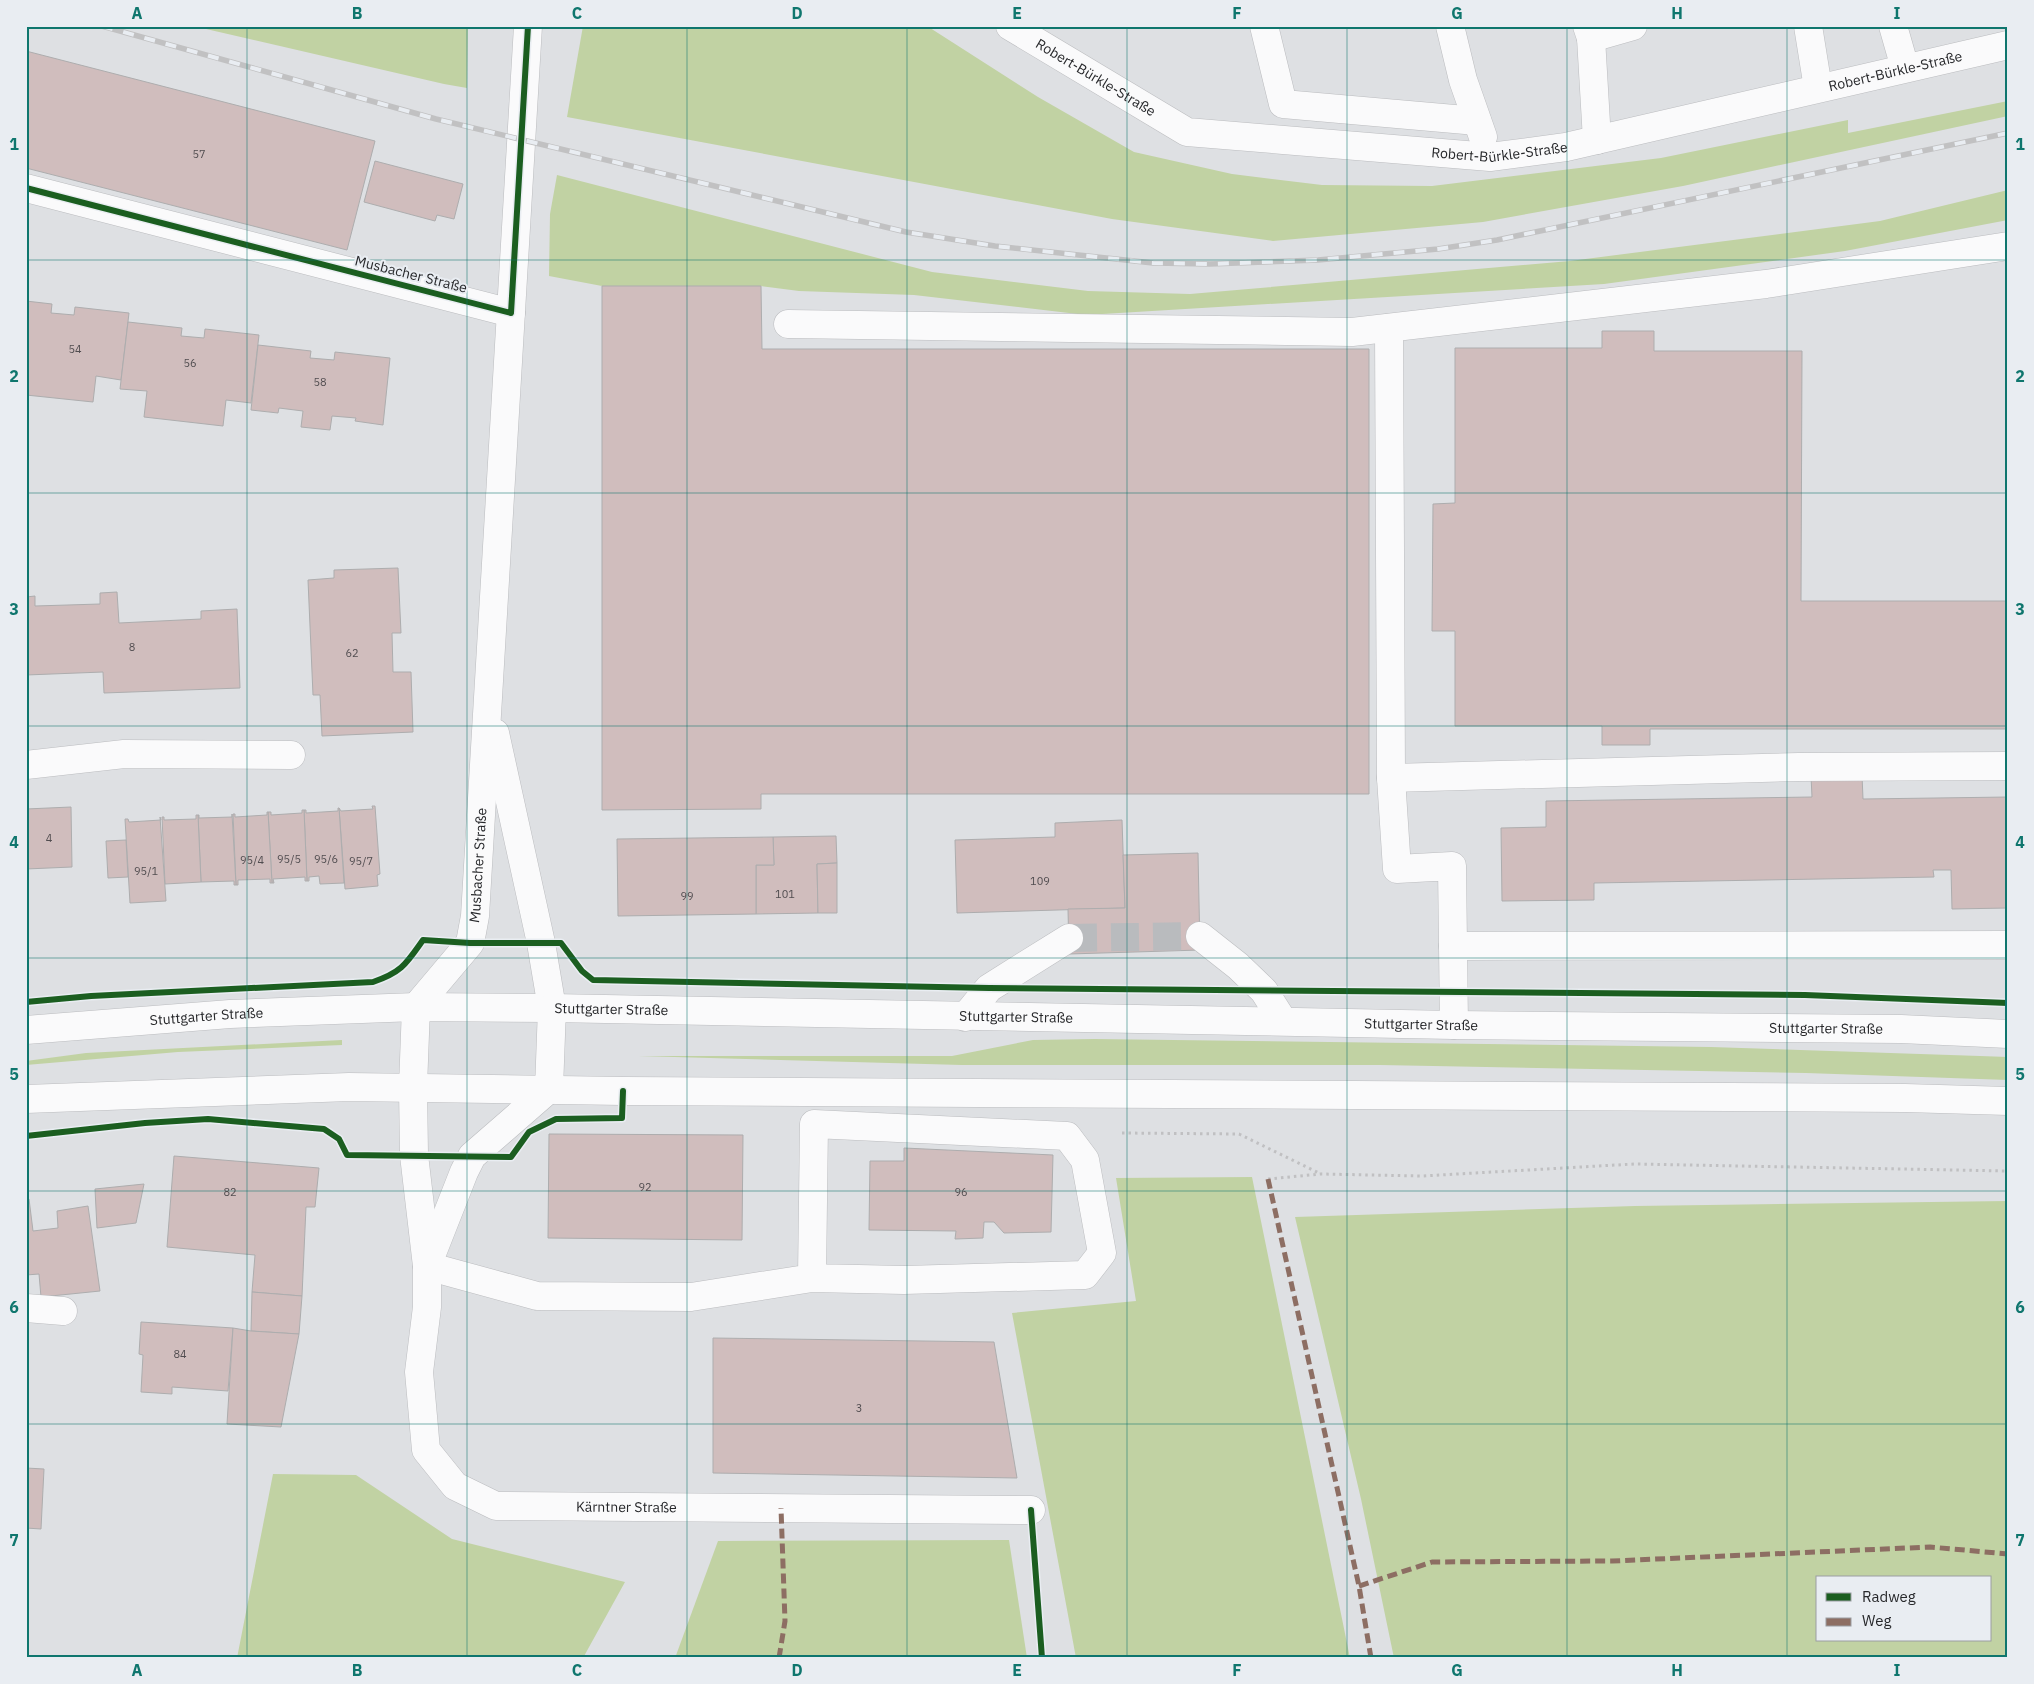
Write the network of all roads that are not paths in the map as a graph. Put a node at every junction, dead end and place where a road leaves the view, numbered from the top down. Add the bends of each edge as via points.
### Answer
1 (528, 26) edge
2 (1010, 26) edge
3 (1264, 26) edge
4 (1450, 26) edge
5 (1633, 26) edge
6 (1808, 26) edge
7 (1893, 26) edge
8 (1589, 32) edge
9 (2008, 45) edge
10 (1905, 68) junction
11 (1818, 88) junction
12 (1477, 121) junction
13 (1597, 140) junction
14 (1490, 157) junction
15 (26, 188) edge
16 (2008, 246) edge
17 (512, 313) junction
18 (788, 324) dead end
19 (1389, 328) junction
20 (488, 702) junction
21 (291, 755) dead end
22 (26, 765) edge
23 (2008, 766) edge
24 (1391, 778) junction
25 (1200, 936) tunnel mouth
26 (1069, 938) tunnel mouth
27 (1452, 946) junction
28 (2008, 946) edge
29 (416, 1007) junction
30 (552, 1008) junction
31 (965, 1017) junction
32 (1283, 1020) junction
33 (1454, 1025) junction
34 (26, 1030) edge
35 (2008, 1034) edge
36 (413, 1087) junction
37 (549, 1089) junction
38 (26, 1099) edge
39 (2008, 1101) edge
40 (427, 1266) junction
41 (812, 1278) junction
42 (26, 1308) edge
43 (63, 1311) dead end
44 (1031, 1510) road end

1 - 17 main road, Musbacher Straße
2 - 14 main road, Robert-Bürkle-Straße via 1187,132
3 - 12 main road via 1283,104
4 - 12 main road
5 - 8 main road
6 - 11 main road
7 - 10 main road
8 - 13 main road
9 - 10 main road, Robert-Bürkle-Straße
10 - 11 main road, Robert-Bürkle-Straße
11 - 13 main road, Robert-Bürkle-Straße
12 - 14 main road
13 - 14 main road, Robert-Bürkle-Straße
15 - 17 main road, Musbacher Straße
16 - 19 main road via 1766,284
17 - 20 main road, Musbacher Straße
18 - 19 main road via 1352,332
19 - 24 main road
20 - 29 main road, Musbacher Straße via 475,916 470,943
20 - 30 main road, Musbacher Straße via 541,943
21 - 22 main road via 124,754
23 - 24 main road via 1799,767
24 - 27 main road via 1397,869 1452,866
25 - 32 main road via 1264,991
26 - 31 main road via 989,988
27 - 28 main road
27 - 33 main road
29 - 30 main road, Stuttgarter Straße
29 - 34 main road, Stuttgarter Straße via 230,1014
29 - 36 main road, Kärntner Straße
30 - 31 main road, Stuttgarter Straße
30 - 37 main road, Musbacher Straße
31 - 32 main road, Stuttgarter Straße
32 - 33 main road, Stuttgarter Straße
33 - 35 main road, Stuttgarter Straße via 1901,1029
36 - 37 main road
36 - 38 main road via 349,1086
36 - 40 main road, Kärntner Straße via 414,1155
37 - 39 main road
37 - 40 main road, Kärntner Straße via 472,1156
40 - 41 main road via 537,1296 691,1297
40 - 44 main road, Kärntner Straße via 427,1307 419,1372 426,1450 455,1486 496,1506
41 - 41 main road via 904,1280 1085,1276 1102,1254 1085,1160 1067,1136 814,1124
42 - 43 main road

